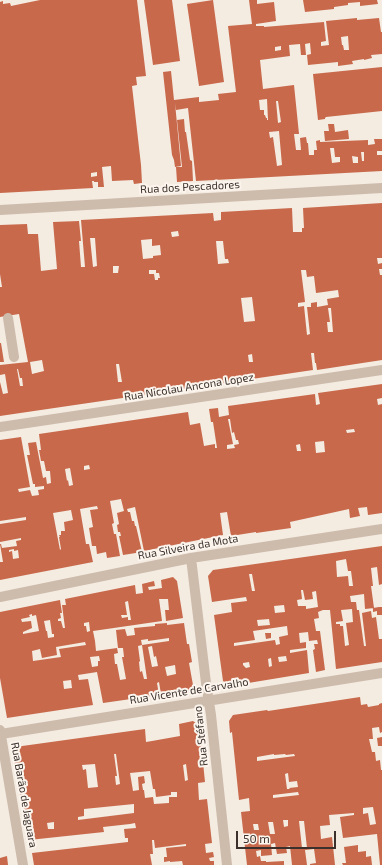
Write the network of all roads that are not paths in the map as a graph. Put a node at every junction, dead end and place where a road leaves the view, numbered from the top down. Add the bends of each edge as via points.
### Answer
1 (382, 188) edge
2 (0, 210) edge
3 (8, 318) dead end
4 (11, 335) junction
5 (0, 336) edge
6 (14, 357) dead end
7 (382, 370) edge
8 (0, 427) edge
9 (382, 529) edge
10 (191, 558) junction
11 (0, 597) edge
12 (382, 673) edge
13 (209, 700) junction
14 (0, 732) edge
15 (23, 865) edge
16 (227, 865) edge

1 - 2 street, Rua dos Pescadores
3 - 4 street
4 - 5 street
4 - 6 street
7 - 8 street, Rua Nicolau Ancona Lopez
9 - 10 street, Rua Silveira da Mota
10 - 11 street, Rua Silveira da Mota
10 - 13 street, Rua Stéfano
12 - 13 street, Rua Vicente de Carvalho
13 - 14 street, Rua Vicente de Carvalho
13 - 16 street, Rua Stéfano
14 - 15 street, Rua Barão de Jaguara

